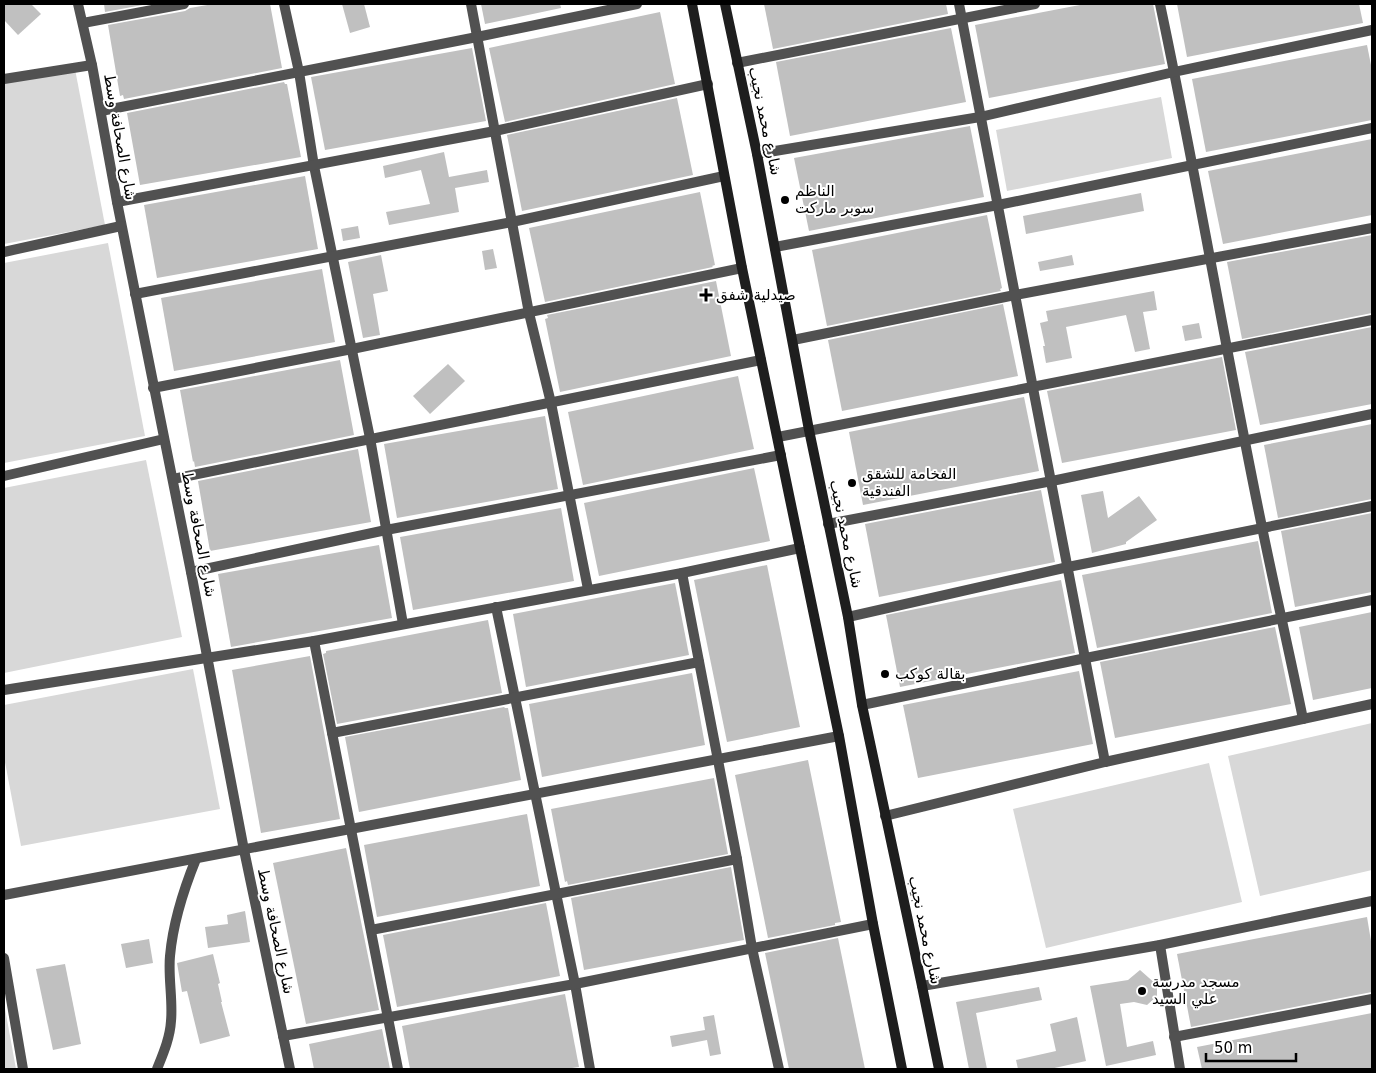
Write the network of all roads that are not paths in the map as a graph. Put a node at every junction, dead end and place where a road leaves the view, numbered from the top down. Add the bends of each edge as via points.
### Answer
1 (78, 4) edge
2 (184, 4) edge
3 (284, 4) edge
4 (471, 4) edge
5 (637, 4) edge
6 (692, 4) edge
7 (725, 4) edge
8 (959, 4) edge
9 (1036, 4) edge
10 (1160, 4) edge
11 (962, 19) junction
12 (83, 23) junction
13 (1372, 30) edge
14 (477, 37) junction
15 (737, 63) junction
16 (92, 65) junction
17 (298, 72) junction
18 (1174, 72) junction
19 (4, 79) edge
20 (708, 84) junction
21 (101, 111) junction
22 (980, 117) junction
23 (1372, 128) edge
24 (495, 131) junction
25 (757, 154) junction
26 (1193, 165) junction
27 (314, 166) junction
28 (724, 176) junction
29 (117, 202) junction
30 (998, 205) junction
31 (512, 222) junction
32 (121, 226) junction
33 (1372, 228) edge
34 (775, 247) junction
35 (4, 252) edge
36 (334, 257) junction
37 (1210, 258) junction
38 (742, 268) junction
39 (135, 294) junction
40 (1015, 295) junction
41 (529, 313) junction
42 (1372, 320) edge
43 (793, 340) junction
44 (352, 349) junction
45 (1228, 349) junction
46 (761, 360) junction
47 (153, 388) junction
48 (1033, 388) junction
49 (550, 403) junction
50 (1372, 414) edge
51 (810, 430) junction
52 (778, 437) junction
53 (370, 438) junction
54 (164, 439) junction
55 (1245, 440) junction
56 (781, 455) junction
57 (4, 476) edge
58 (173, 479) junction
59 (1052, 482) junction
60 (569, 496) junction
61 (1372, 506) edge
62 (828, 524) junction
63 (1262, 528) junction
64 (386, 530) junction
65 (800, 548) junction
66 (1068, 567) junction
67 (191, 572) junction
68 (682, 573) junction
69 (588, 589) junction
70 (1372, 600) edge
71 (496, 607) junction
72 (848, 617) junction
73 (1283, 618) junction
74 (403, 624) junction
75 (314, 641) junction
76 (207, 658) junction
77 (1086, 658) junction
78 (699, 662) junction
79 (4, 690) edge
80 (515, 698) junction
81 (1372, 704) edge
82 (862, 705) junction
83 (1303, 720) junction
84 (332, 733) junction
85 (839, 736) junction
86 (718, 759) junction
87 (1106, 762) junction
88 (535, 794) junction
89 (885, 816) junction
90 (351, 829) junction
91 (244, 850) junction
92 (196, 859) junction
93 (737, 859) junction
94 (556, 894) junction
95 (4, 896) edge
96 (1372, 901) edge
97 (873, 924) junction
98 (371, 930) junction
99 (1160, 945) junction
100 (752, 948) junction
101 (4, 958) edge
102 (6, 980) edge
103 (575, 984) junction
104 (922, 986) junction
105 (1372, 999) edge
106 (388, 1016) junction
107 (283, 1036) junction
108 (1174, 1037) junction
109 (24, 1069) edge
110 (157, 1069) edge
111 (290, 1069) edge
112 (398, 1069) edge
113 (590, 1069) edge
114 (779, 1069) edge
115 (902, 1069) edge
116 (939, 1069) edge
117 (1180, 1069) edge

1 - 12 street, شارع الصحافة وسط
2 - 12 street
3 - 17 street
4 - 14 street
5 - 14 street
6 - 20 main road
7 - 15 main road, شارع محمد نجيب
8 - 11 street
9 - 11 street
10 - 18 street
11 - 15 street
11 - 22 street
12 - 16 street, شارع الصحافة وسط
13 - 18 street
14 - 17 street
14 - 24 street
15 - 25 main road, شارع محمد نجيب
16 - 19 street
16 - 21 street, شارع الصحافة وسط
17 - 21 street
17 - 27 street
18 - 22 street
18 - 26 street
20 - 24 street
20 - 28 main road
21 - 29 street, شارع الصحافة وسط
22 - 25 street
22 - 30 street
23 - 26 street
24 - 27 street
24 - 31 street
25 - 34 main road, شارع محمد نجيب
26 - 30 street
26 - 37 street
27 - 29 street
27 - 36 street
28 - 31 street
28 - 38 main road
29 - 32 street, شارع الصحافة وسط
30 - 34 street
30 - 40 street
31 - 36 street
31 - 41 street
32 - 35 street
32 - 39 street, شارع الصحافة وسط
33 - 37 street
34 - 43 main road, شارع محمد نجيب
36 - 39 street
36 - 44 street
37 - 40 street
37 - 45 street
38 - 41 street
38 - 46 main road
39 - 47 street, شارع الصحافة وسط
40 - 43 street
40 - 48 street
41 - 44 street
41 - 49 street
42 - 45 street
43 - 51 main road, شارع محمد نجيب
44 - 47 street
44 - 53 street
45 - 48 street
45 - 55 street
46 - 49 street
46 - 52 main road
47 - 54 street, شارع الصحافة وسط
48 - 51 street
48 - 59 street
49 - 53 street
49 - 60 street
50 - 55 street
51 - 52 street
51 - 62 main road, شارع محمد نجيب
52 - 56 main road
53 - 58 street
53 - 64 street
54 - 57 street
54 - 58 street, شارع الصحافة وسط
55 - 59 street
55 - 63 street
56 - 60 street
56 - 65 main road
58 - 67 street, شارع الصحافة وسط
59 - 62 street
59 - 66 street
60 - 64 street
60 - 69 street
61 - 63 street
62 - 72 main road, شارع محمد نجيب
63 - 66 street
63 - 73 street
64 - 67 street
64 - 74 street
65 - 68 street
65 - 85 main road
66 - 72 street
66 - 77 street
67 - 76 street, شارع الصحافة وسط
68 - 69 street
68 - 78 street
69 - 71 street
70 - 73 street
71 - 74 street
71 - 80 street
72 - 82 main road, شارع محمد نجيب
73 - 77 street
73 - 83 street
74 - 75 street
75 - 76 street
75 - 84 street
76 - 79 street
76 - 91 street, شارع الصحافة وسط
77 - 82 street
77 - 87 street
78 - 80 street
78 - 86 street
80 - 84 street
80 - 88 street
81 - 83 street
82 - 89 main road, شارع محمد نجيب
83 - 87 street
84 - 90 street
85 - 86 street
85 - 97 main road
86 - 88 street
86 - 93 street
87 - 89 street
88 - 90 street
88 - 94 street
89 - 104 main road, شارع محمد نجيب
90 - 91 street
90 - 98 street
91 - 92 street
91 - 107 street, شارع الصحافة وسط
92 - 95 street
92 - 110 street via 182,891 174,927 170,958 171,1021 169,1037
93 - 94 street
93 - 100 street
94 - 98 street
94 - 103 street
96 - 99 street
97 - 100 street
97 - 115 main road
98 - 106 street
99 - 104 street
99 - 108 street
100 - 103 street
100 - 114 street
101 - 102 street
102 - 109 street
103 - 106 street
103 - 113 street
104 - 116 main road, شارع محمد نجيب
105 - 108 street
106 - 107 street
106 - 112 street
107 - 111 street, شارع الصحافة وسط
108 - 117 street

